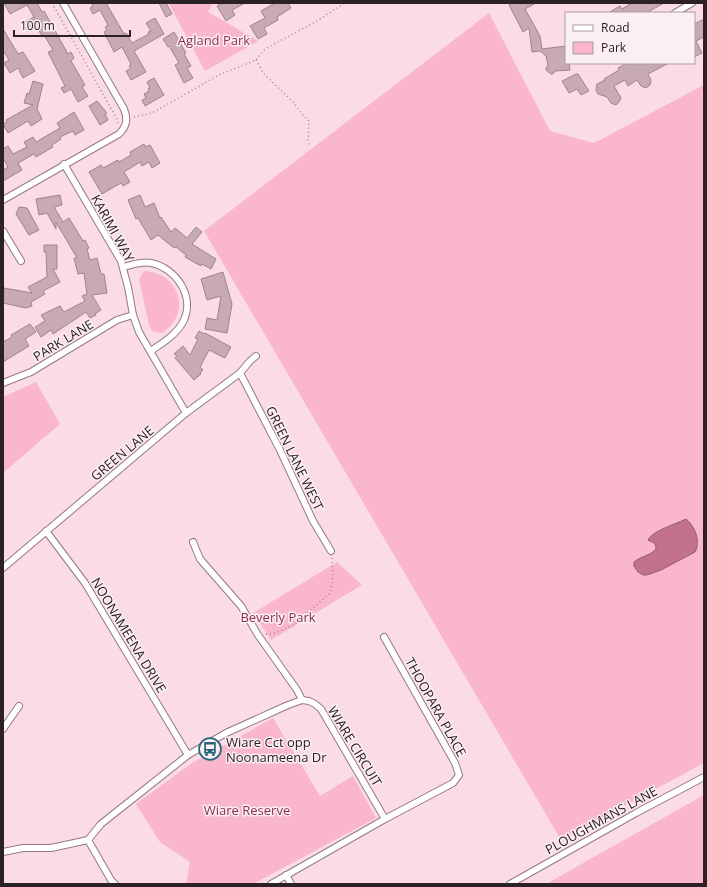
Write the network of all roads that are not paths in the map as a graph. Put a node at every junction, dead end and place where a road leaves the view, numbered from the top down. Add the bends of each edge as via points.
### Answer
1 (63, 3) edge
2 (688, 4) edge
3 (676, 12) edge
4 (64, 164) junction
5 (3, 200) edge
6 (3, 231) edge
7 (21, 261) dead end
8 (123, 267) junction
9 (133, 315) junction
10 (151, 351) junction
11 (256, 356) dead end
12 (240, 372) junction
13 (3, 384) edge
14 (186, 413) junction
15 (46, 531) junction
16 (193, 542) dead end
17 (331, 551) road end
18 (3, 568) edge
19 (384, 637) dead end
20 (302, 700) junction
21 (19, 706) dead end
22 (3, 729) edge
23 (188, 755) junction
24 (704, 777) edge
25 (385, 819) junction
26 (88, 840) junction
27 (3, 852) edge
28 (286, 875) junction
29 (115, 884) edge
30 (271, 884) edge
31 (291, 884) edge
32 (510, 884) edge

1 - 4 street via 124,109 126,122 119,134
2 - 3 street
4 - 5 street
4 - 8 street, KARIMI WAY
6 - 7 street
8 - 9 street, KARIMI WAY
8 - 10 street via 145,262 161,266 175,275 185,294 187,304 183,322 176,332
9 - 10 street, KARIMI WAY via 139,332
9 - 13 street, PARK LANE via 117,320 31,372
10 - 14 street, KARIMI WAY
11 - 12 street, GREEN LANE
12 - 14 street, GREEN LANE
12 - 17 street, GREEN LANE WEST via 313,521
14 - 15 street, GREEN LANE
15 - 18 street, GREEN LANE
15 - 23 street, NOONAMEENA DRIVE via 85,583
16 - 20 street via 200,559 241,606
19 - 25 street, THOOPARA PLACE via 455,763 459,775 452,783
20 - 23 street via 226,733
20 - 25 street, WIARE CIRCUIT via 321,709
21 - 22 street
23 - 26 street via 101,824
24 - 32 street, PLOUGHMANS LANE
25 - 28 street
26 - 27 street via 51,848 23,848
26 - 29 street
28 - 30 street
28 - 31 street

